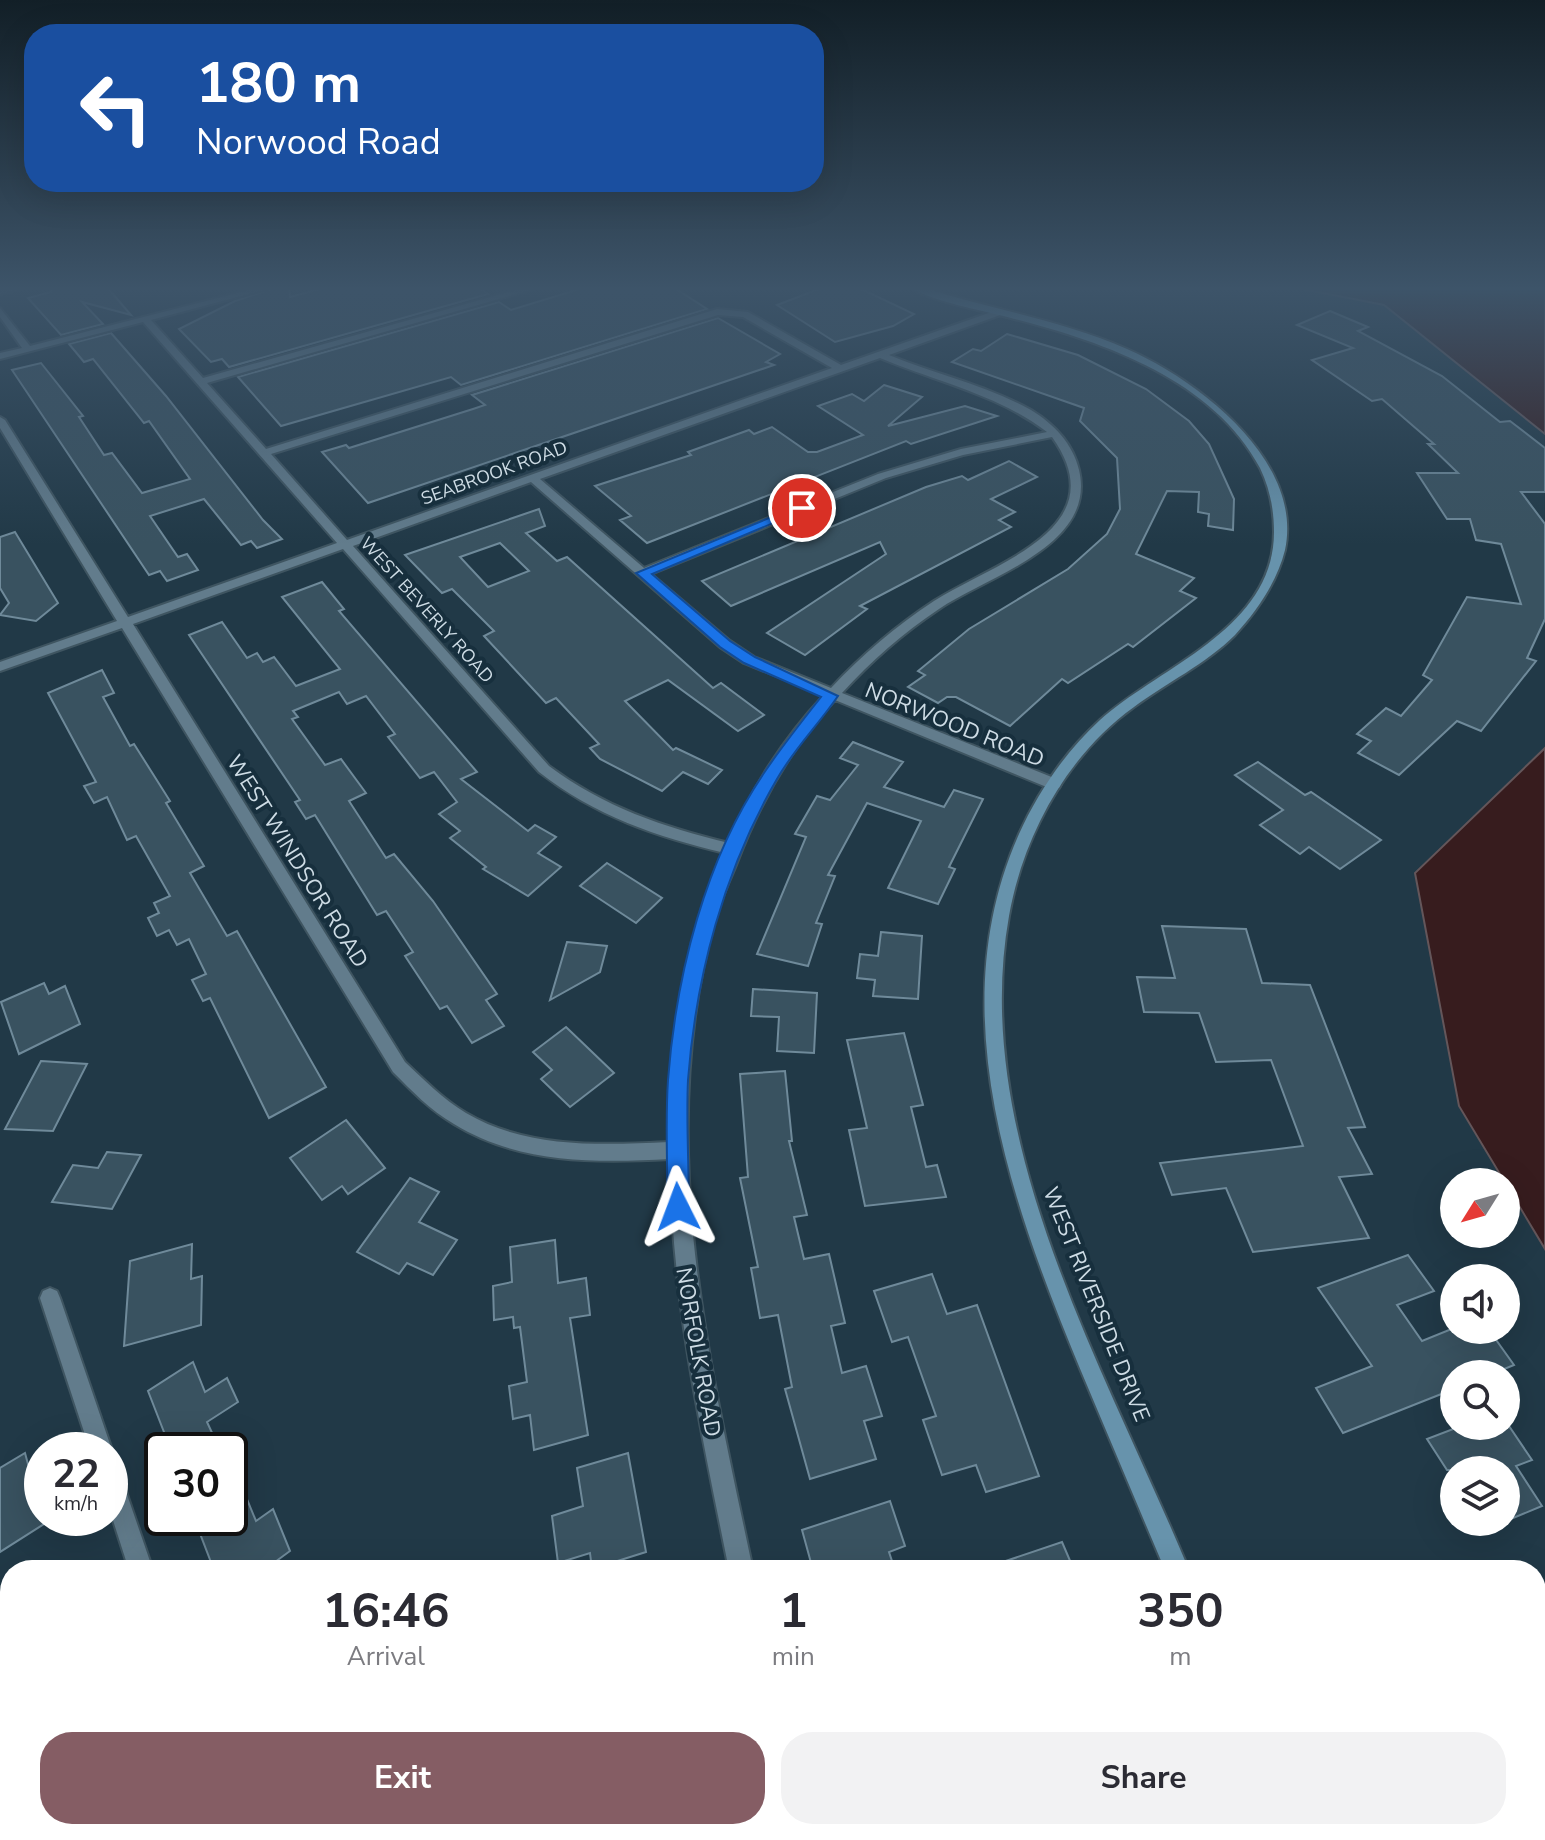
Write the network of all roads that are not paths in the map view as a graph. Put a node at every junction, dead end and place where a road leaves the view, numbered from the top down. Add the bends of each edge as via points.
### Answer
1 (192, 373) edge
2 (232, 373) edge
3 (521, 373) edge
4 (829, 373) edge
5 (929, 373) edge
6 (1162, 373) edge
7 (200, 382) junction
8 (0, 420) edge
9 (1054, 434) junction
10 (263, 453) junction
11 (533, 478) junction
12 (345, 545) junction
13 (643, 573) junction
14 (125, 623) junction
15 (0, 667) edge
16 (830, 696) junction
17 (1054, 784) junction
18 (732, 849) junction
19 (676, 1150) junction
20 (50, 1298) dead end
21 (95, 1432) edge
22 (128, 1531) edge
23 (138, 1560) edge
24 (739, 1560) edge
25 (1173, 1560) edge

1 - 7 street, WEST BEVERLY ROAD
2 - 7 street
3 - 10 street
4 - 11 street, SEABROOK ROAD
5 - 9 street, NORFOLK ROAD via 1008,402
6 - 17 street, WEST RIVERSIDE DRIVE via 1193,389 1244,434 1267,469 1280,503 1277,561 1250,611 1207,650 1114,715
7 - 10 street, WEST BEVERLY ROAD
8 - 14 street, WEST WINDSOR ROAD
9 - 13 street via 961,452 882,476
9 - 16 street, NORFOLK ROAD via 1072,458 1078,486 1076,501 1058,530 1025,556 974,582 899,632
10 - 12 street, WEST BEVERLY ROAD
11 - 12 street, SEABROOK ROAD
11 - 13 street, NORWOOD ROAD
12 - 14 street, SEABROOK ROAD
12 - 18 street, WEST BEVERLY ROAD via 544,769 568,789 630,822
13 - 16 street, NORWOOD ROAD via 749,660
14 - 15 street, SEABROOK ROAD
14 - 19 street, WEST WINDSOR ROAD via 399,1067 422,1093 485,1133 524,1146 566,1153
16 - 17 street, NORWOOD ROAD
16 - 18 street, NORFOLK ROAD via 771,774
17 - 25 street, WEST RIVERSIDE DRIVE via 1019,851 997,937 993,1040 1002,1110 1039,1243
18 - 19 street, NORFOLK ROAD via 712,903 686,1011
19 - 24 street, NORFOLK ROAD via 692,1330
20 - 21 street
22 - 23 street

